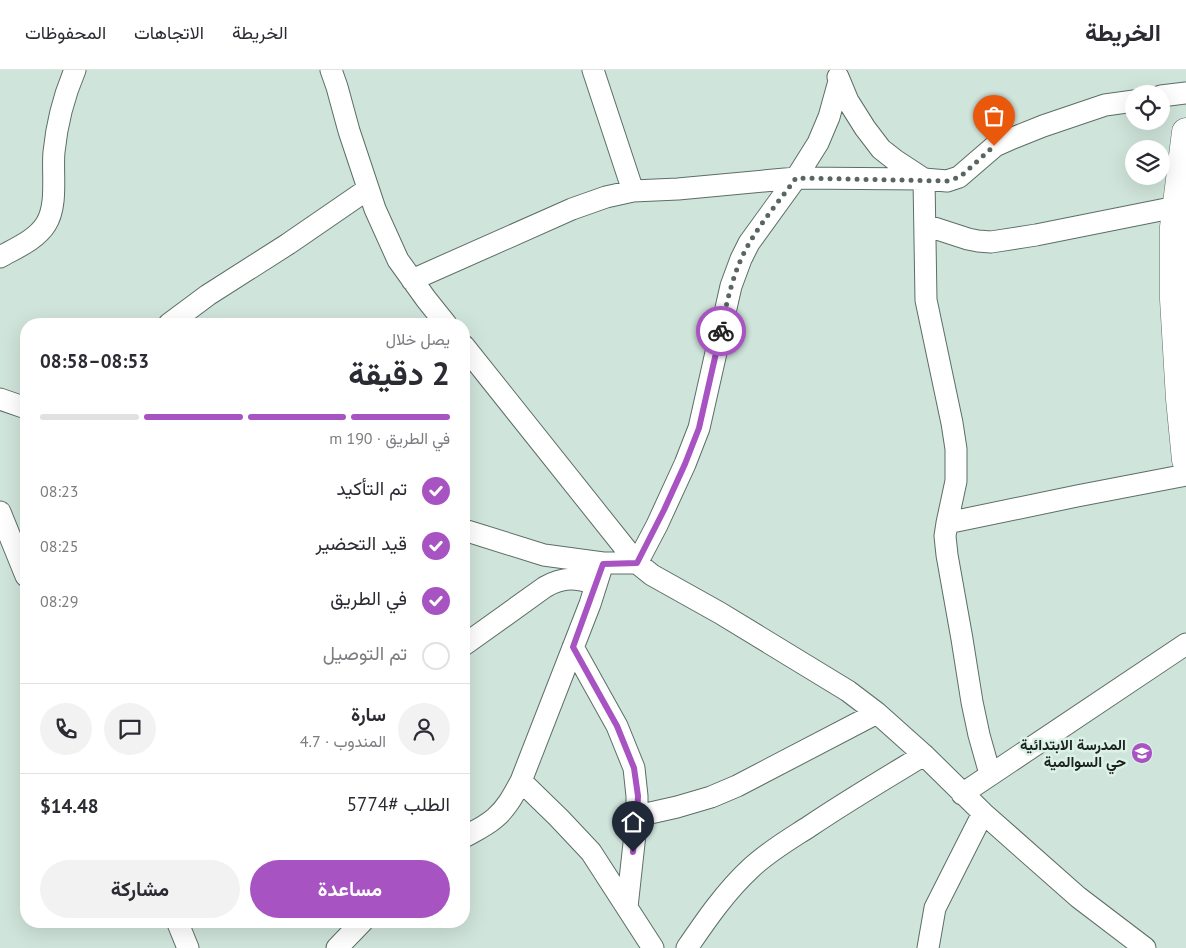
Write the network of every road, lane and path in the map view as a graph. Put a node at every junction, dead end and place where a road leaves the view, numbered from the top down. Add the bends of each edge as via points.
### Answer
1 (75, 70) edge
2 (331, 70) edge
3 (593, 70) edge
4 (837, 75) edge
5 (1186, 93) edge
6 (1170, 95) edge
7 (1125, 102) edge
8 (1186, 132) edge
9 (796, 178) junction
10 (924, 180) junction
11 (368, 189) junction
12 (633, 191) junction
13 (1176, 207) junction
14 (925, 225) junction
15 (0, 257) edge
16 (412, 280) junction
17 (177, 318) edge
18 (441, 318) edge
19 (470, 354) edge
20 (1186, 460) edge
21 (1186, 475) edge
22 (0, 512) edge
23 (947, 523) junction
24 (470, 532) edge
25 (20, 561) edge
26 (637, 563) junction
27 (603, 564) junction
28 (596, 584) junction
29 (470, 641) edge
30 (1186, 644) edge
31 (573, 647) junction
32 (877, 713) junction
33 (924, 755) junction
34 (990, 774) junction
35 (521, 781) junction
36 (962, 794) junction
37 (983, 813) junction
38 (637, 816) junction
39 (470, 833) edge
40 (627, 907) junction
41 (178, 928) edge
42 (353, 928) edge
43 (180, 946) edge
44 (336, 948) edge
45 (653, 948) edge
46 (687, 948) edge
47 (928, 948) edge
48 (1146, 948) edge

1 - 15 street via 60,114 51,215 34,237
2 - 11 street
3 - 12 street
4 - 9 street via 829,117 818,143
4 - 10 street via 848,101 881,150
5 - 6 street
7 - 10 street via 1105,105 1007,140 994,146 960,177 947,181
8 - 13 main road
9 - 10 street
9 - 12 street
9 - 26 street via 741,259 731,286 699,428
10 - 14 street
11 - 16 street via 398,260
11 - 17 street
12 - 16 street via 572,209
13 - 14 street via 991,242 968,239
13 - 20 main road via 1174,299
14 - 23 street via 926,300 956,449 956,481
16 - 18 street
19 - 26 street
21 - 23 street
22 - 25 street
23 - 34 street via 945,536 949,572 972,702
24 - 27 street via 544,555
26 - 27 street
26 - 32 street
27 - 28 street
28 - 29 street via 572,579 555,581
28 - 31 street
30 - 34 street
31 - 35 street
31 - 38 street via 628,750 638,796
32 - 33 street
32 - 38 street via 737,786 676,807
33 - 36 street
33 - 46 street via 783,843 752,867 728,892
34 - 36 street
35 - 39 street via 496,818
35 - 40 street via 591,852
36 - 37 street
37 - 47 street via 935,908
37 - 48 street via 1078,896
38 - 40 street
40 - 45 street
41 - 43 street
42 - 44 street

